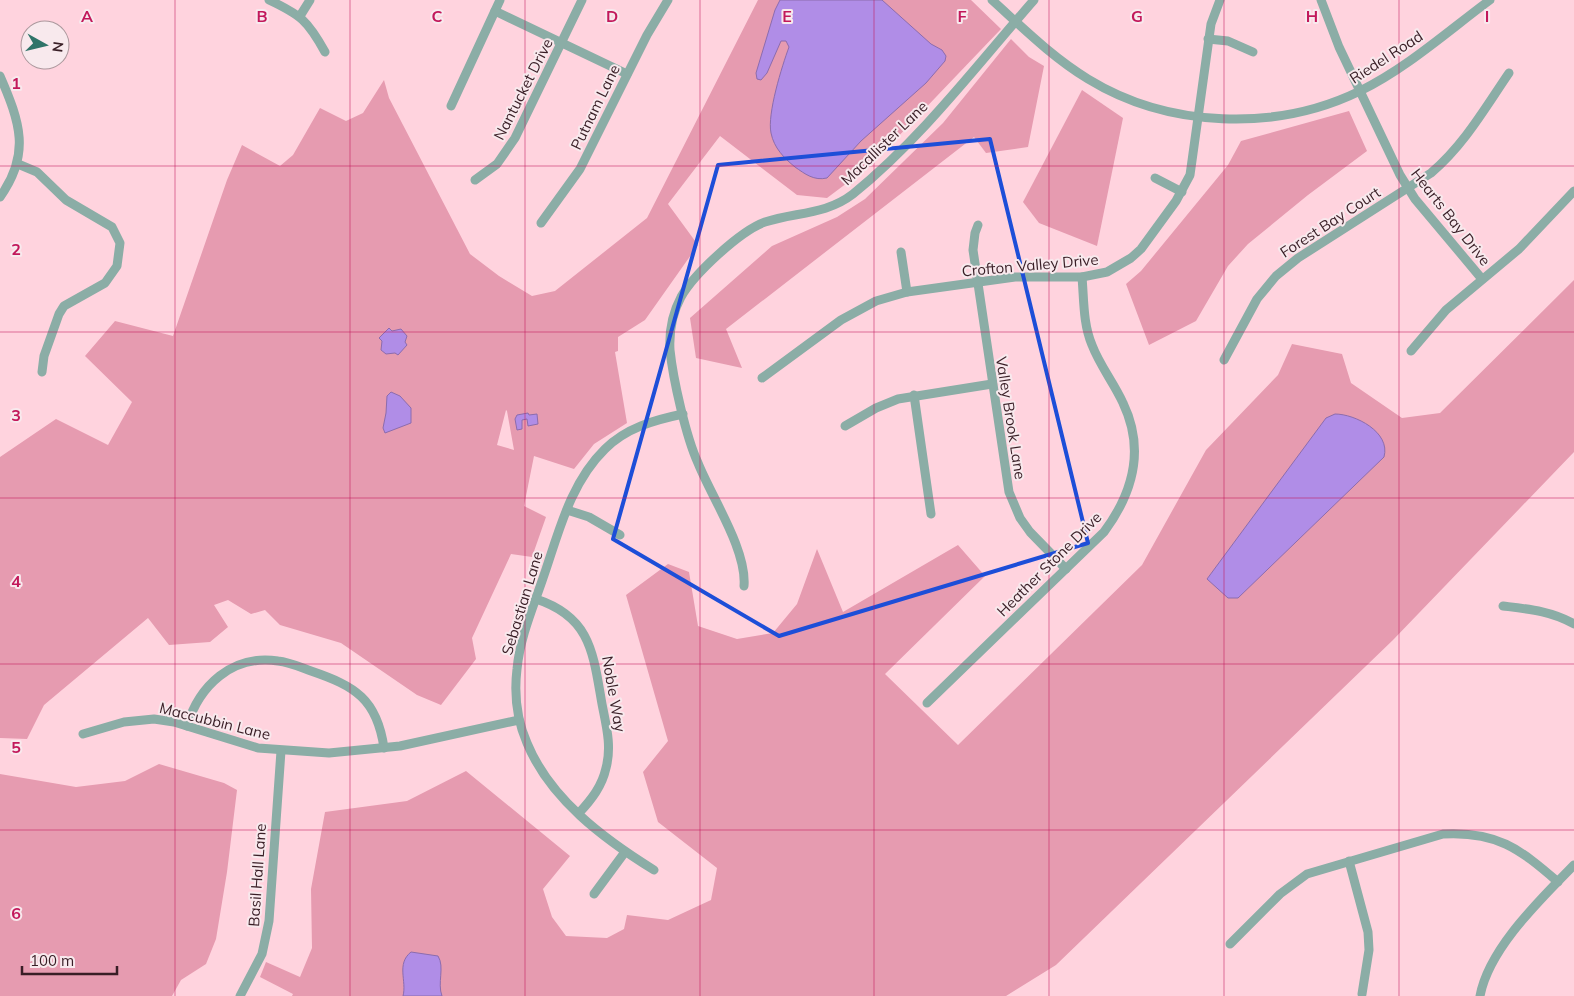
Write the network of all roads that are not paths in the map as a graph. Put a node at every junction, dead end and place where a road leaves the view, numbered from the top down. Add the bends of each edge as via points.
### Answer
1 (269, 0) edge
2 (310, 0) edge
3 (500, 0) edge
4 (582, 0) edge
5 (668, 0) edge
6 (992, 0) edge
7 (1034, 0) edge
8 (1220, 0) edge
9 (1321, 0) edge
10 (1490, 0) edge
11 (495, 11) junction
12 (300, 16) junction
13 (1015, 22) junction
14 (1208, 39) junction
15 (562, 42) junction
16 (325, 52) dead end
17 (1253, 52) dead end
18 (1509, 73) dead end
19 (627, 74) junction
20 (0, 76) edge
21 (1360, 91) junction
22 (451, 106) dead end
23 (1198, 117) junction
24 (18, 164) junction
25 (1155, 178) dead end
26 (475, 180) dead end
27 (1408, 188) junction
28 (1574, 190) edge
29 (1182, 192) junction
30 (0, 197) edge
31 (541, 223) dead end
32 (978, 225) dead end
33 (901, 252) dead end
34 (1082, 277) junction
35 (1482, 279) junction
36 (977, 282) junction
37 (907, 292) junction
38 (1411, 351) dead end
39 (1224, 360) dead end
40 (42, 372) dead end
41 (762, 378) dead end
42 (992, 384) junction
43 (914, 395) junction
44 (683, 414) junction
45 (846, 426) dead end
46 (567, 510) junction
47 (931, 514) dead end
48 (620, 534) dead end
49 (1066, 569) junction
50 (744, 586) dead end
51 (536, 599) junction
52 (1503, 606) dead end
53 (1574, 624) edge
54 (927, 703) dead end
55 (519, 720) junction
56 (187, 726) junction
57 (83, 734) dead end
58 (384, 748) junction
59 (280, 751) junction
60 (579, 813) junction
61 (624, 852) junction
62 (1349, 861) junction
63 (1574, 866) edge
64 (654, 870) dead end
65 (1558, 882) junction
66 (594, 894) dead end
67 (1230, 944) dead end
68 (1362, 994) dead end
69 (240, 996) edge
70 (1480, 996) edge

1 - 12 street
2 - 12 street
3 - 11 street
4 - 15 street, Nantucket Drive
5 - 19 street, Putnam Lane
6 - 13 street, Riedel Road
7 - 13 street, Macallister Lane
8 - 14 street, Crofton Valley Drive
9 - 21 street, Hearts Bay Drive
10 - 21 street, Riedel Road via 1406,64
11 - 15 street
11 - 22 street
12 - 16 street
13 - 23 street, Riedel Road via 1053,55 1096,84 1152,108
13 - 44 street, Macallister Lane via 919,131 852,195 818,212 756,226 729,246 689,287 676,309 670,335
14 - 17 street via 1228,41
14 - 23 street, Crofton Valley Drive
15 - 19 street
15 - 26 street, Nantucket Drive via 515,138 497,164
18 - 27 street, Forest Bay Court via 1453,153 1431,174
19 - 31 street, Putnam Lane via 580,169
20 - 24 street via 18,125 21,150
21 - 23 street, Riedel Road via 1318,108 1266,118
21 - 27 street, Hearts Bay Drive
23 - 29 street, Crofton Valley Drive via 1192,164
24 - 30 street
24 - 40 street via 36,172 66,200 112,226 120,242 117,266 105,283 64,306 59,314 44,356
25 - 29 street
27 - 35 street, Hearts Bay Drive
27 - 39 street, Forest Bay Court via 1298,258 1276,276 1257,299
28 - 35 street via 1519,249
29 - 34 street, Crofton Valley Drive via 1131,258 1107,272
32 - 36 street, Valley Brook Lane via 973,242
33 - 37 street
34 - 36 street, Crofton Valley Drive via 1029,276
34 - 49 street, Heather Stone Drive via 1085,319 1091,344 1127,412 1133,434 1134,460 1129,489 1118,512 1104,532
35 - 38 street via 1446,310
36 - 37 street, Crofton Valley Drive
36 - 42 street, Valley Brook Lane
37 - 41 street, Crofton Valley Drive via 853,312
42 - 43 street
42 - 49 street, Valley Brook Lane via 1005,479 1014,506 1030,532
43 - 45 street via 876,408
43 - 47 street
44 - 46 street, Sebastian Lane via 647,423 612,443 584,474
44 - 50 street, Macallister Lane via 697,462 742,561
46 - 48 street via 589,517
46 - 51 street, Sebastian Lane
49 - 54 street, Heather Stone Drive
51 - 55 street, Sebastian Lane via 518,657
51 - 60 street, Noble Way via 556,607 578,625 594,656 608,740 608,760 598,791
52 - 53 street via 1553,614
55 - 58 street, Maccubbin Lane
55 - 60 street, Sebastian Lane via 542,772 561,797
56 - 57 street, Maccubbin Lane via 143,719
56 - 58 street via 198,698 221,674 244,663 275,660 337,680 358,693 378,720
56 - 59 street, Maccubbin Lane via 241,745
58 - 59 street, Maccubbin Lane via 328,753
59 - 69 street, Basil Hall Lane via 270,921 262,954
60 - 61 street, Sebastian Lane
61 - 64 street, Sebastian Lane
61 - 66 street
62 - 65 street via 1443,834 1465,833 1496,839 1515,847
62 - 67 street via 1317,870 1294,882
62 - 68 street via 1370,950
63 - 65 street
65 - 70 street via 1507,941 1487,975

